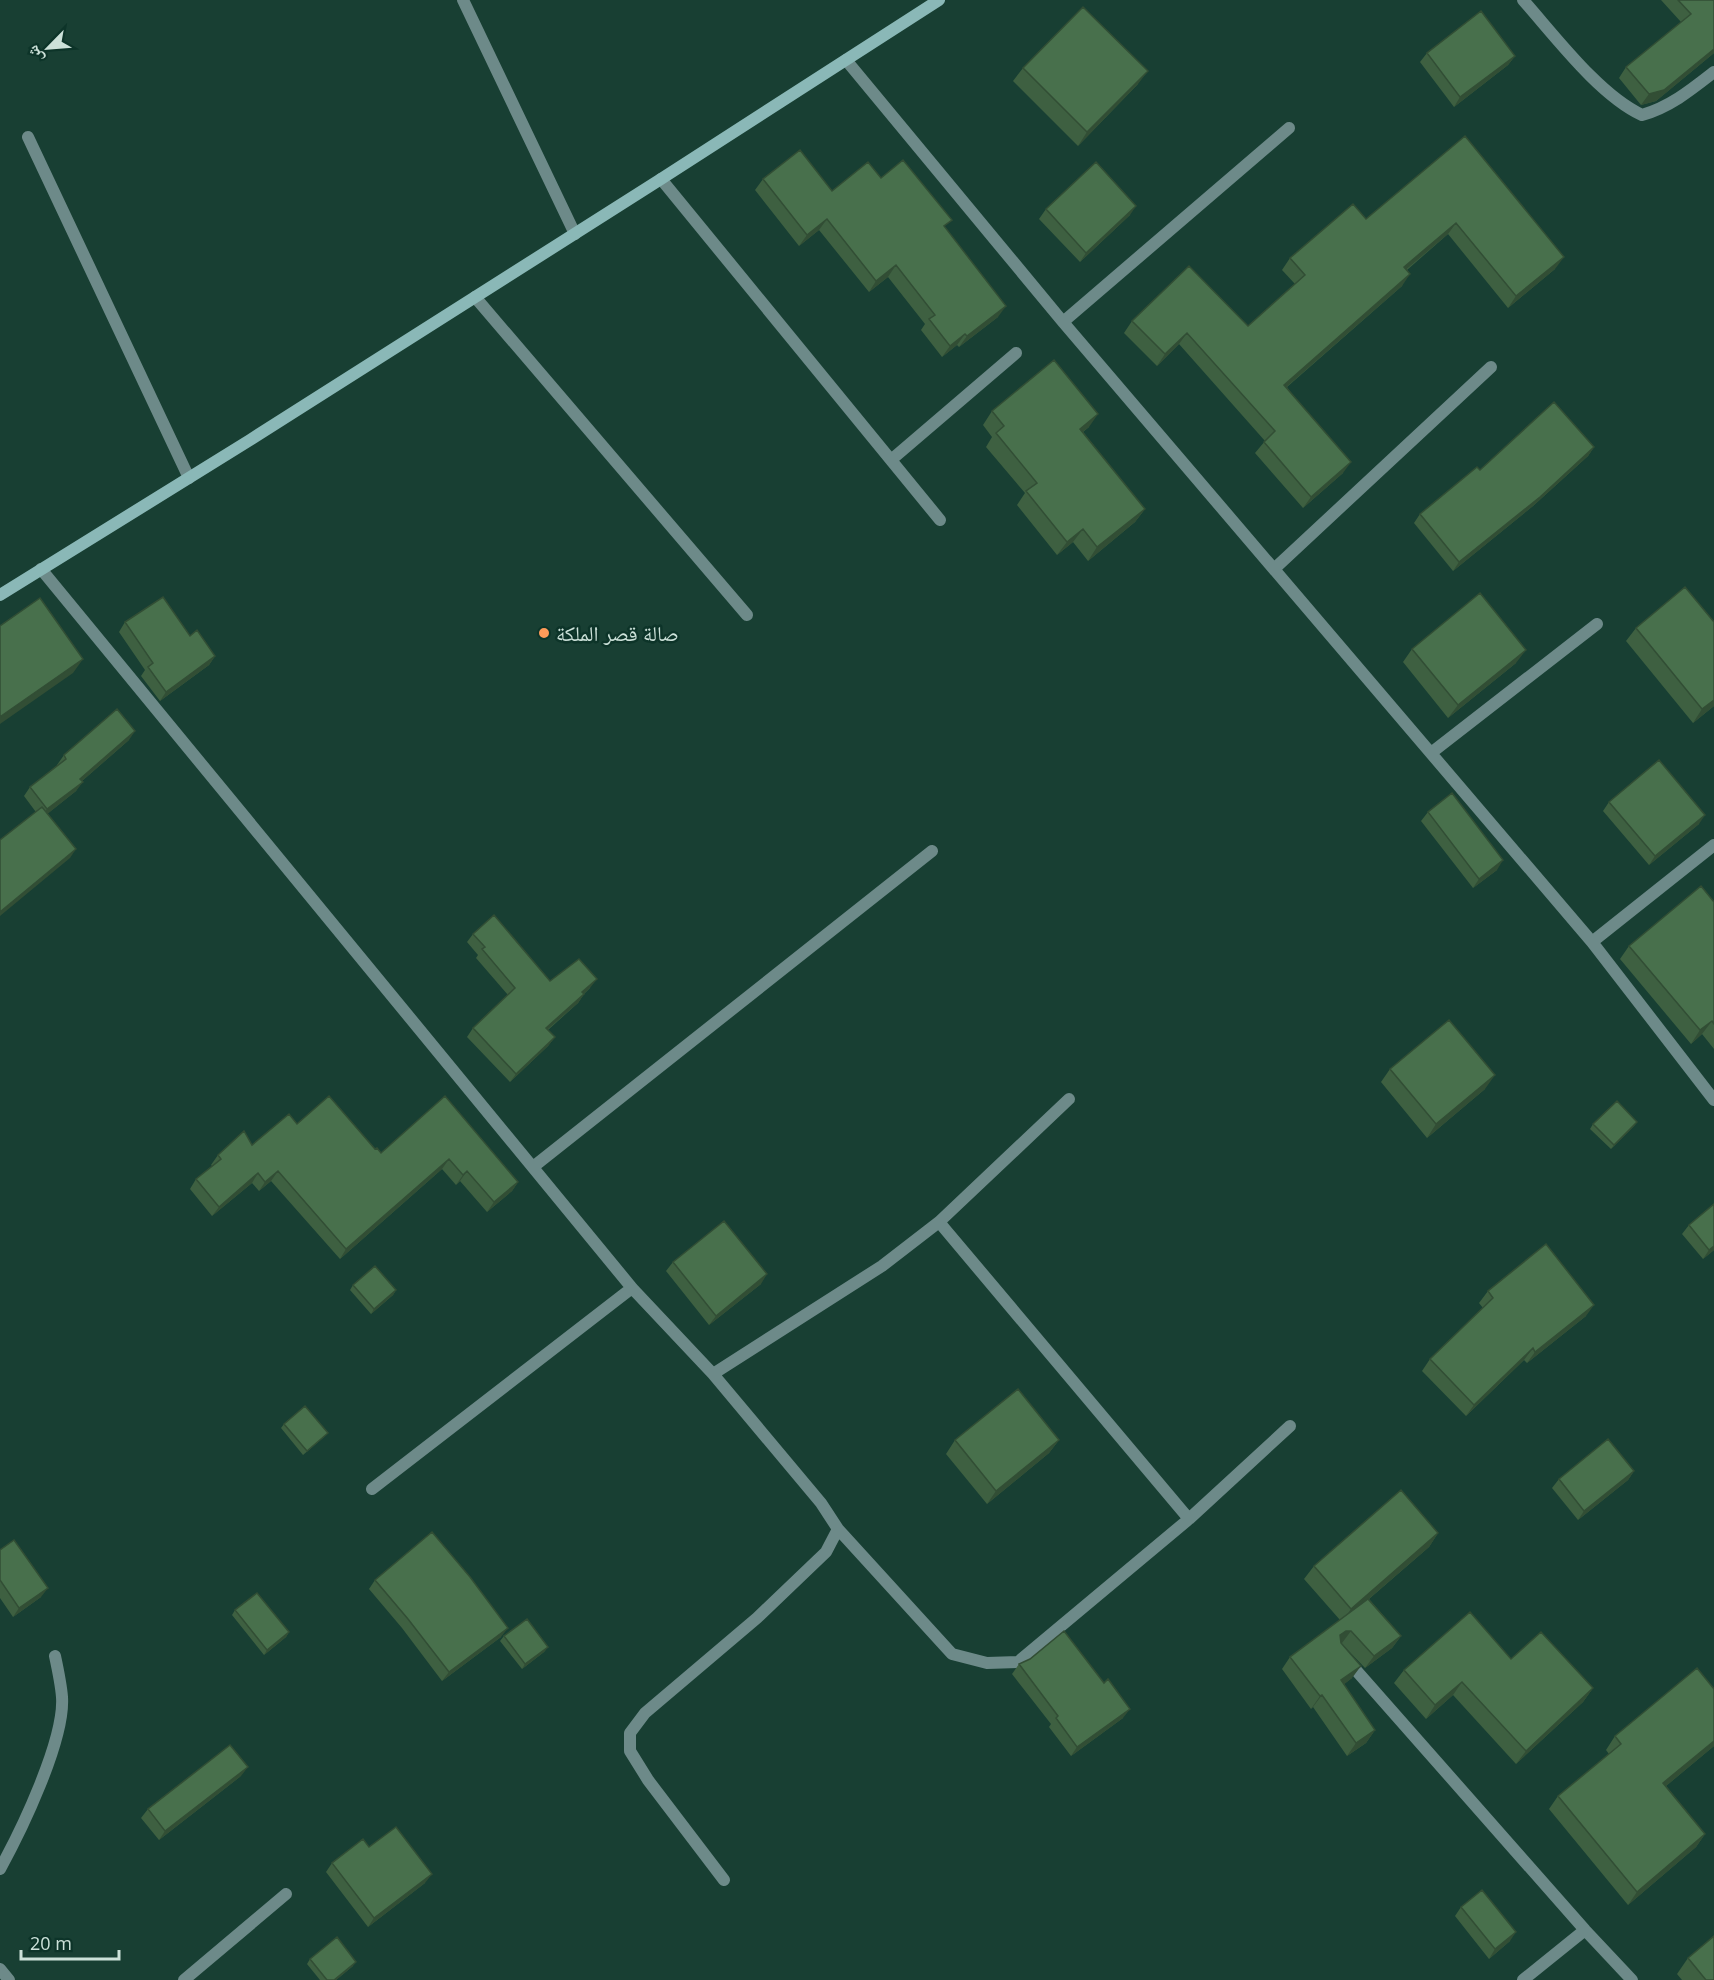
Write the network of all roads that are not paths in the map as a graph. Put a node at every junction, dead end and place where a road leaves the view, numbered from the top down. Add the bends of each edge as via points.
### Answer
1 (463, 0) edge
2 (939, 0) edge
3 (1523, 0) edge
4 (846, 60) junction
5 (1714, 72) edge
6 (1288, 128) dead end
7 (28, 137) dead end
8 (662, 179) junction
9 (575, 234) junction
10 (475, 297) junction
11 (1063, 322) junction
12 (1016, 353) dead end
13 (1491, 367) dead end
14 (891, 460) junction
15 (189, 478) junction
16 (940, 520) dead end
17 (41, 569) junction
18 (1274, 569) junction
19 (0, 595) edge
20 (747, 615) dead end
21 (1597, 624) dead end
22 (1431, 753) junction
23 (1714, 845) edge
24 (932, 851) dead end
25 (1592, 942) junction
26 (1069, 1099) dead end
27 (1714, 1100) edge
28 (533, 1167) junction
29 (939, 1222) junction
30 (632, 1288) junction
31 (713, 1374) junction
32 (1290, 1426) dead end
33 (372, 1489) dead end
34 (1189, 1519) junction
35 (838, 1529) junction
36 (1339, 1651) edge
37 (55, 1656) dead end
38 (0, 1869) edge
39 (724, 1880) dead end
40 (286, 1894) dead end
41 (1585, 1930) junction
42 (0, 1969) edge
43 (9, 1980) edge
44 (184, 1980) edge
45 (1523, 1980) edge
46 (1632, 1980) edge

1 - 9 street
2 - 4 main road
3 - 5 street via 1600,86 1628,109 1642,115 1683,96
4 - 8 main road
4 - 11 street
6 - 11 street
7 - 15 street
8 - 9 main road
8 - 14 street
9 - 10 main road
10 - 15 main road
10 - 20 street
11 - 18 street
12 - 14 street
13 - 18 street
14 - 16 street
15 - 17 main road
17 - 19 main road
17 - 28 street
18 - 22 street
21 - 22 street
22 - 25 street
23 - 25 street
24 - 28 street
25 - 27 street
26 - 29 street
28 - 30 street
29 - 31 street via 882,1266
29 - 34 street
30 - 31 street
30 - 33 street
31 - 35 street via 821,1503
32 - 34 street
34 - 35 street via 1018,1662 987,1663 952,1654
35 - 39 street via 826,1552 758,1618 645,1713 630,1733 630,1751 648,1780
36 - 41 street
37 - 38 street via 62,1698 56,1739
40 - 44 street
41 - 45 street
41 - 46 street
42 - 43 street

